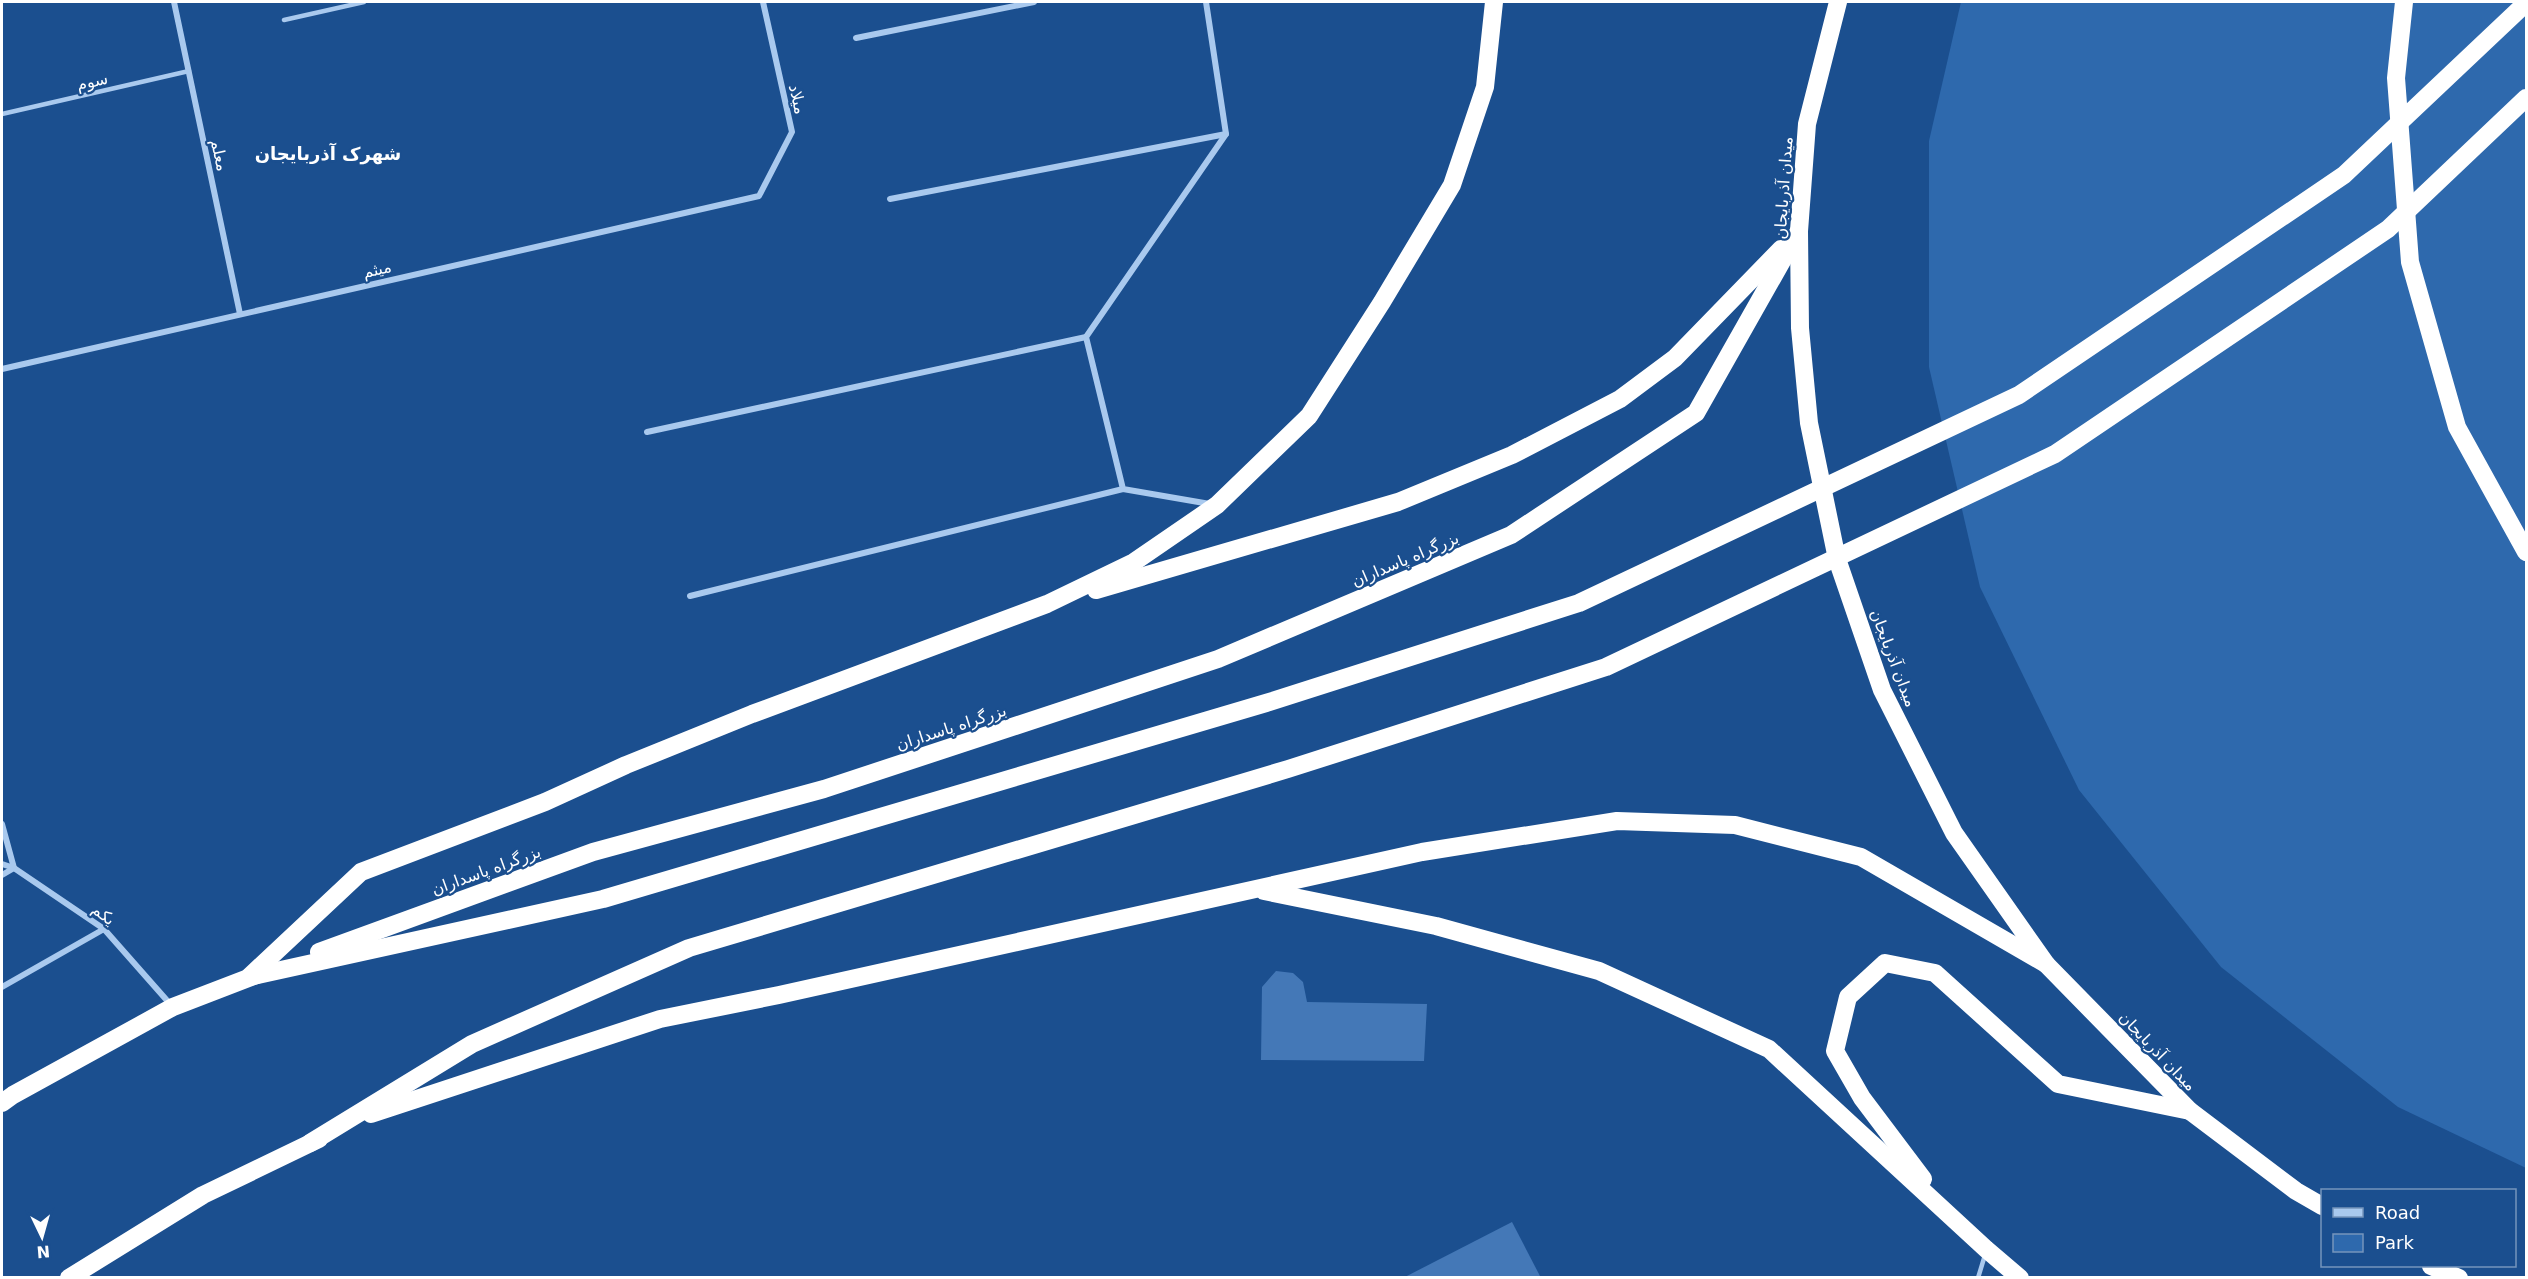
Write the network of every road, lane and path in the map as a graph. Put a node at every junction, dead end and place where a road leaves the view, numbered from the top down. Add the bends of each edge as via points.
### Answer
1 (174, 2) edge
2 (364, 2) edge
3 (762, 2) edge
4 (1034, 2) edge
5 (1206, 2) edge
6 (1494, 2) edge
7 (1838, 2) edge
8 (2404, 2) edge
9 (2526, 3) edge
10 (284, 20) dead end
11 (856, 38) dead end
12 (189, 71) junction
13 (2526, 98) edge
14 (2, 114) edge
15 (1226, 134) junction
16 (759, 196) joint
17 (890, 199) dead end
18 (1799, 231) junction
19 (240, 314) junction
20 (1086, 337) junction
21 (2, 369) edge
22 (647, 432) dead end
23 (1123, 489) junction
24 (1217, 505) junction
25 (2526, 552) edge
26 (690, 596) dead end
27 (1047, 604) junction
28 (2, 824) edge
29 (2, 864) edge
30 (14, 868) junction
31 (2, 875) edge
32 (1256, 889) junction
33 (104, 929) junction
34 (2046, 964) junction
35 (249, 977) junction
36 (2, 987) edge
37 (173, 1007) junction
38 (2, 1103) edge
39 (2190, 1111) junction
40 (309, 1143) junction
41 (2321, 1205) edge
42 (1946, 1210) junction
43 (1986, 1249) junction
44 (2433, 1267) edge
45 (69, 1278) edge
46 (1978, 1278) edge
47 (2020, 1278) edge
48 (2459, 1278) edge

1 - 12 street, معلم
2 - 10 lane
3 - 16 street, میلاد via 792,132
4 - 11 street
5 - 15 street
6 - 24 highway via 1485,87 1452,185 1309,416
7 - 18 highway, میدان آذربایجان via 1807,124
8 - 25 highway via 2396,78 2410,262 2457,427
9 - 35 highway via 2344,175 2019,395 1578,603 1266,704 603,899
12 - 14 lane, سوم
12 - 19 street, معلم
13 - 40 highway via 2388,229 2055,454 1606,667 1288,769 689,948 472,1044
15 - 17 street
15 - 20 street
16 - 19 street, میثم
18 - 27 highway via 1675,358 1620,399 1512,455 1398,502
18 - 34 highway, میدان آذربایجان via 1800,328 1809,423 1837,559 1882,690 1954,833
18 - 35 highway, بزرگراه پاسداران via 1696,413 1511,535 1218,659 824,789 593,852
19 - 21 street, میثم
20 - 22 street
20 - 23 street
23 - 24 street
23 - 26 street
24 - 27 highway via 1134,562
27 - 35 highway via 752,714 545,802 361,872
28 - 30 street
29 - 30 street, یکم
30 - 31 street
30 - 33 street, یکم
32 - 34 highway via 1422,852 1617,821 1735,825 1861,857
32 - 40 highway via 660,1019 372,1113
32 - 42 highway via 1436,926 1599,971 1769,1049
33 - 36 street
33 - 37 street, یکم
34 - 39 highway, میدان آذربایجان
35 - 37 highway, بزرگراه پاسداران
37 - 38 highway, بزرگراه پاسداران
39 - 41 highway, میدان آذربایجان
39 - 42 highway via 2058,1084 1935,973 1885,963 1848,997 1836,1051 1862,1098
40 - 45 highway via 203,1195
42 - 43 highway
43 - 46 lane
43 - 47 highway
44 - 48 highway

